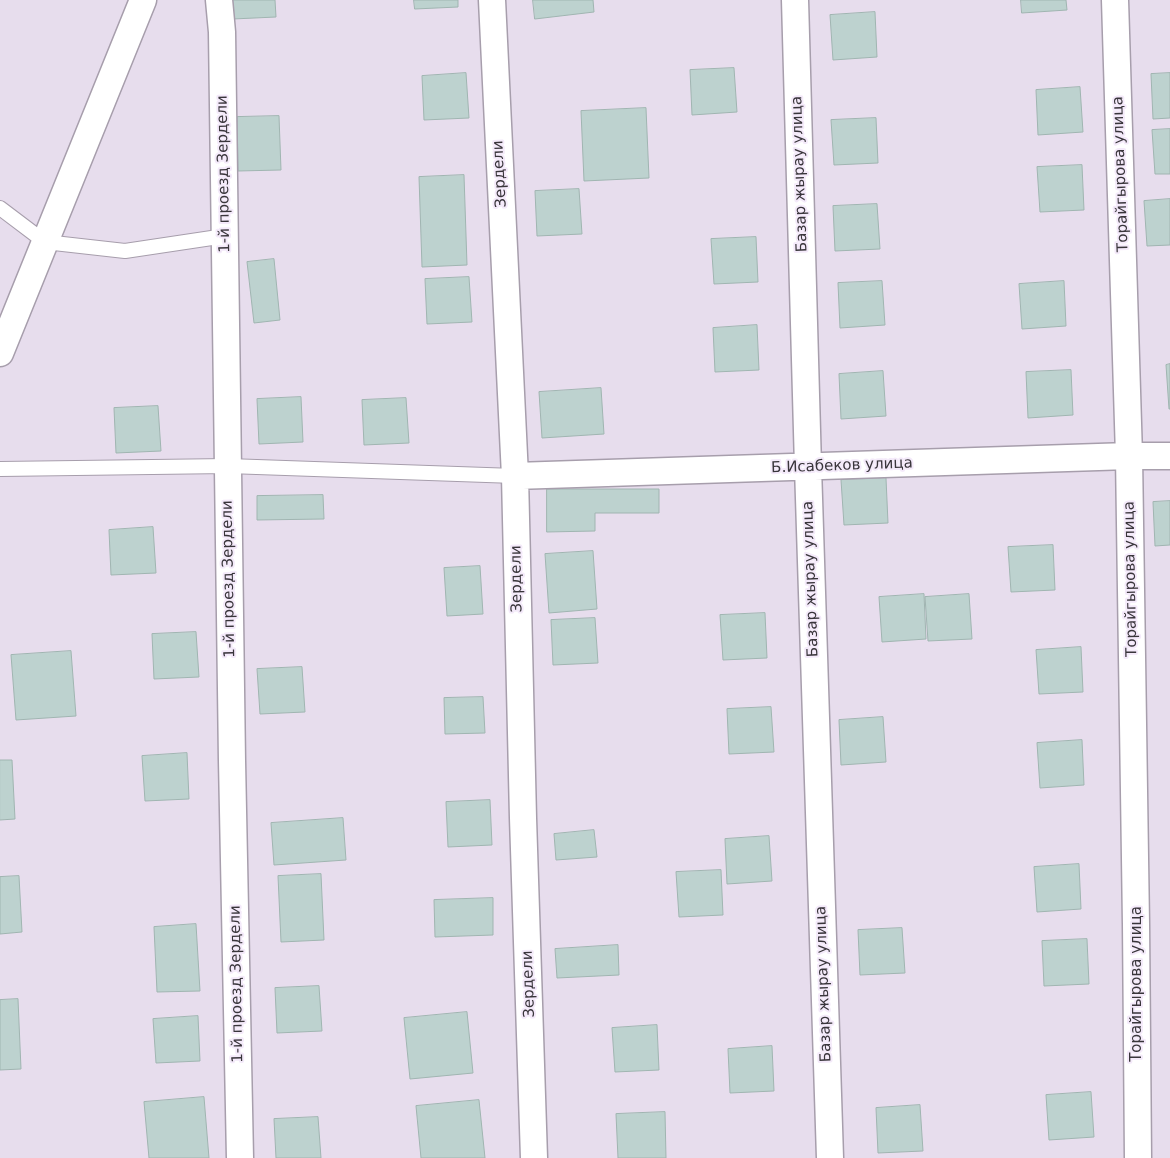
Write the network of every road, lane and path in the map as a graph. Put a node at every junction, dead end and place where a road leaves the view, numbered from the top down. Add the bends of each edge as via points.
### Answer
1 (143, 0) edge
2 (219, 0) edge
3 (492, 0) edge
4 (795, 0) edge
5 (1115, 0) edge
6 (0, 208) edge
7 (225, 236) junction
8 (45, 242) junction
9 (0, 353) edge
10 (1129, 456) junction
11 (1170, 456) edge
12 (228, 466) junction
13 (808, 467) junction
14 (0, 468) edge
15 (515, 476) junction
16 (240, 1158) edge
17 (534, 1158) edge
18 (830, 1158) edge
19 (1138, 1158) edge

1 - 8 street
2 - 7 street, 1-й проезд Зердели
3 - 15 street, Зердели
4 - 13 street, Базар жырау улица
5 - 10 street, Торайгырова улица
6 - 8 lane
7 - 8 lane via 125,251
7 - 12 street, 1-й проезд Зердели
8 - 9 street
10 - 11 street, Б.Исабеков улица
10 - 13 street, Б.Исабеков улица
10 - 19 street, Торайгырова улица
12 - 14 lane
12 - 15 lane
12 - 16 street, 1-й проезд Зердели
13 - 15 street, Б.Исабеков улица
13 - 18 street, Базар жырау улица
15 - 17 street, Зердели

